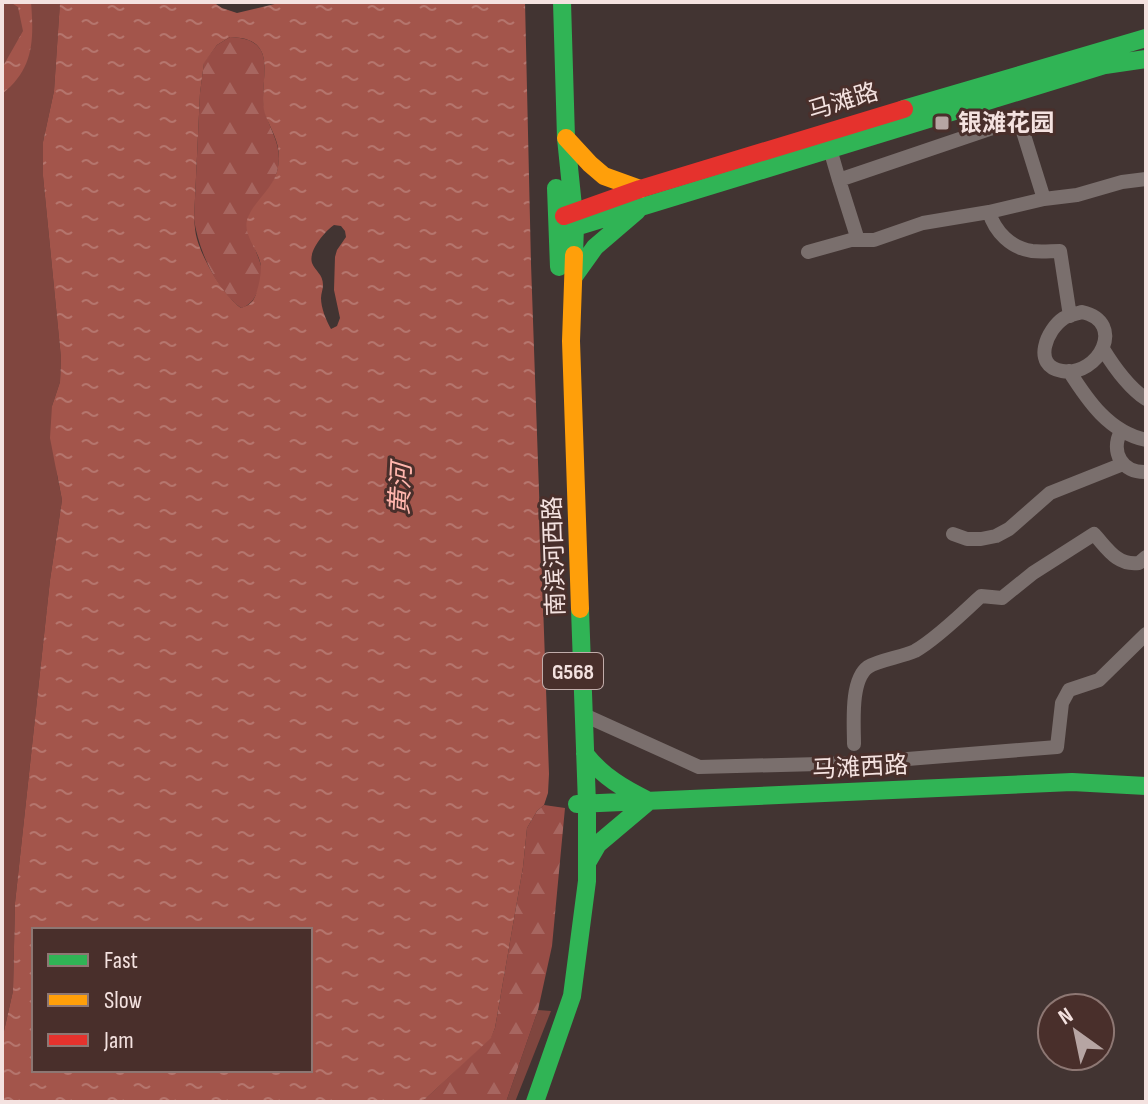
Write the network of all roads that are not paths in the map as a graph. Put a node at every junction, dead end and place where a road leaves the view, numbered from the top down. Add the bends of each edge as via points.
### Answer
1 (553, 2) edge
2 (562, 2) edge
3 (1146, 38) edge
4 (1146, 59) edge
5 (566, 138) junction
6 (830, 149) junction
7 (1146, 179) edge
8 (839, 180) junction
9 (643, 197) junction
10 (1044, 199) junction
11 (989, 212) junction
12 (565, 222) junction
13 (858, 240) junction
14 (808, 252) dead end
15 (573, 277) junction
16 (1070, 316) junction
17 (1103, 349) junction
18 (1069, 371) junction
19 (1146, 399) edge
20 (1121, 431) junction
21 (1146, 440) edge
22 (1123, 464) junction
23 (1146, 472) edge
24 (953, 534) dead end
25 (1146, 557) edge
26 (1146, 634) edge
27 (584, 715) junction
28 (854, 744) dead end
29 (585, 754) junction
30 (1146, 786) edge
31 (649, 801) junction
32 (582, 804) junction
33 (587, 863) junction
34 (524, 1102) edge
35 (535, 1102) edge

1 - 12 main road, 南滨河西路 / G568
2 - 5 main road, 南滨河西路 / G568
3 - 9 main road, 马滩路 via 971,88
4 - 6 main road, 马滩路 via 1105,65
5 - 9 main road via 604,176
5 - 12 main road, 南滨河西路 / G568
6 - 8 street
6 - 9 main road, 马滩路
7 - 10 street
8 - 10 street via 1019,119
8 - 13 street
9 - 12 main road, 马滩路
9 - 15 main road via 592,248
10 - 11 street
11 - 13 street
11 - 16 street via 996,230 1016,246 1060,251
12 - 15 main road, 南滨河西路 / G568
12 - 32 main road, 南滨河西路 / G568 via 563,357
13 - 14 street
15 - 27 main road, 南滨河西路 / G568
16 - 17 street via 1082,312 1097,318 1105,332
16 - 18 street via 1050,332 1044,348 1051,366
17 - 18 street via 1089,365
17 - 19 street
18 - 20 street
20 - 21 street
20 - 22 street via 1116,448
22 - 23 street
22 - 24 street via 1050,493 996,536 967,539
25 - 28 street via 1125,563 1094,534 1002,598 981,596 916,650 867,668 858,682
26 - 27 street via 1099,680 1069,690 1062,703 1057,747 858,763 699,767
27 - 29 main road, 南滨河西路 / G568
29 - 31 main road via 609,779
29 - 32 main road, 南滨河西路 / G568
30 - 31 main road, 马滩西路 via 1072,782
31 - 32 main road, 马滩西路
31 - 33 main road via 598,844
32 - 33 main road, 南滨河西路 / G568
32 - 34 main road, 南滨河西路 / G568 via 578,881 562,993
33 - 35 main road, 南滨河西路 / G568 via 572,996

